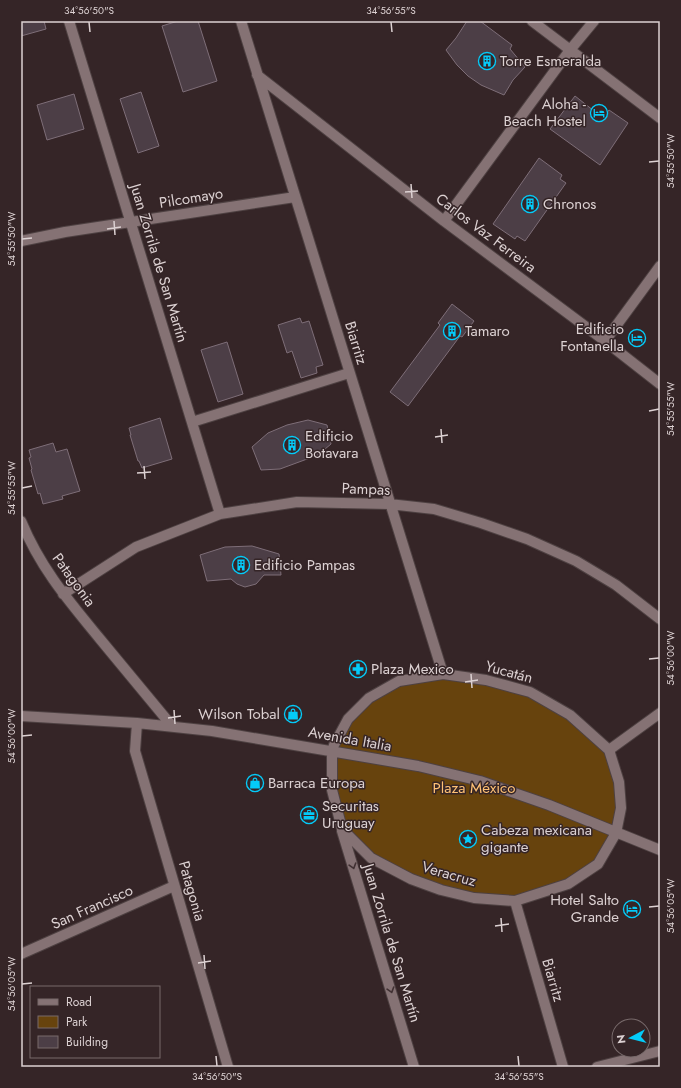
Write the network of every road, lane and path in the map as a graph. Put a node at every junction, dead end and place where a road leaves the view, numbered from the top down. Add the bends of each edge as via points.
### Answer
1 (69, 21) edge
2 (241, 21) edge
3 (532, 21) edge
4 (594, 21) edge
5 (570, 50) junction
6 (257, 75) junction
7 (660, 118) edge
8 (295, 197) junction
9 (444, 221) junction
10 (131, 223) junction
11 (21, 241) edge
12 (660, 266) edge
13 (605, 341) junction
14 (349, 373) junction
15 (660, 384) edge
16 (192, 422) junction
17 (389, 504) junction
18 (220, 514) junction
19 (21, 521) edge
20 (63, 594) junction
21 (660, 619) edge
22 (443, 674) junction
23 (660, 713) edge
24 (21, 716) edge
25 (137, 723) junction
26 (172, 726) junction
27 (608, 750) junction
28 (332, 752) junction
29 (342, 829) junction
30 (616, 833) junction
31 (660, 850) edge
32 (174, 886) junction
33 (515, 901) junction
34 (21, 954) edge
35 (660, 1051) edge
36 (228, 1067) edge
37 (414, 1067) edge
38 (563, 1067) edge
39 (596, 1067) edge

1 - 10 street, Juan Zorrila de San Martín
2 - 6 street, Biarritz
3 - 5 street
4 - 5 street
5 - 7 street
5 - 9 street
6 - 8 street, Biarritz
6 - 9 street, Carlos Vaz Ferreira
8 - 10 street, Pilcomayo
8 - 14 street, Biarritz
9 - 13 street, Carlos Vaz Ferreira
10 - 11 street, Pilcomayo
10 - 16 street, Juan Zorrila de San Martín
12 - 13 street
13 - 15 street, Carlos Vaz Ferreira
14 - 16 street
14 - 17 street, Biarritz
16 - 18 street, Juan Zorrila de San Martín
17 - 18 street, Pampas via 297,502
17 - 21 street, Pampas via 434,509 528,539 576,561 616,585
17 - 22 street, Biarritz
18 - 20 street, Pampas via 136,547
19 - 20 street, Patagonia via 31,544
20 - 26 street, Patagonia
22 - 27 street, Yucatán via 486,680 530,692 570,715
22 - 28 street, Yucatán via 399,681 369,698 348,719
23 - 27 street
24 - 25 street, Avenida Italia
25 - 26 street, Avenida Italia
25 - 32 street, Patagonia via 135,751
26 - 28 street, Avenida Italia
27 - 30 street, Yucatán via 619,782 621,808
28 - 29 street via 332,790
28 - 30 street, Avenida Italia via 418,766 480,781 549,805
29 - 33 street, Veracruz via 371,858 412,879 440,890 474,898
29 -> 37 street, Juan Zorrila de San Martín
30 - 31 street, Avenida Italia
30 - 33 street, Veracruz via 598,864 568,884
32 - 34 street, San Francisco
32 - 36 street, Patagonia
33 - 38 street, Biarritz
35 - 39 street

